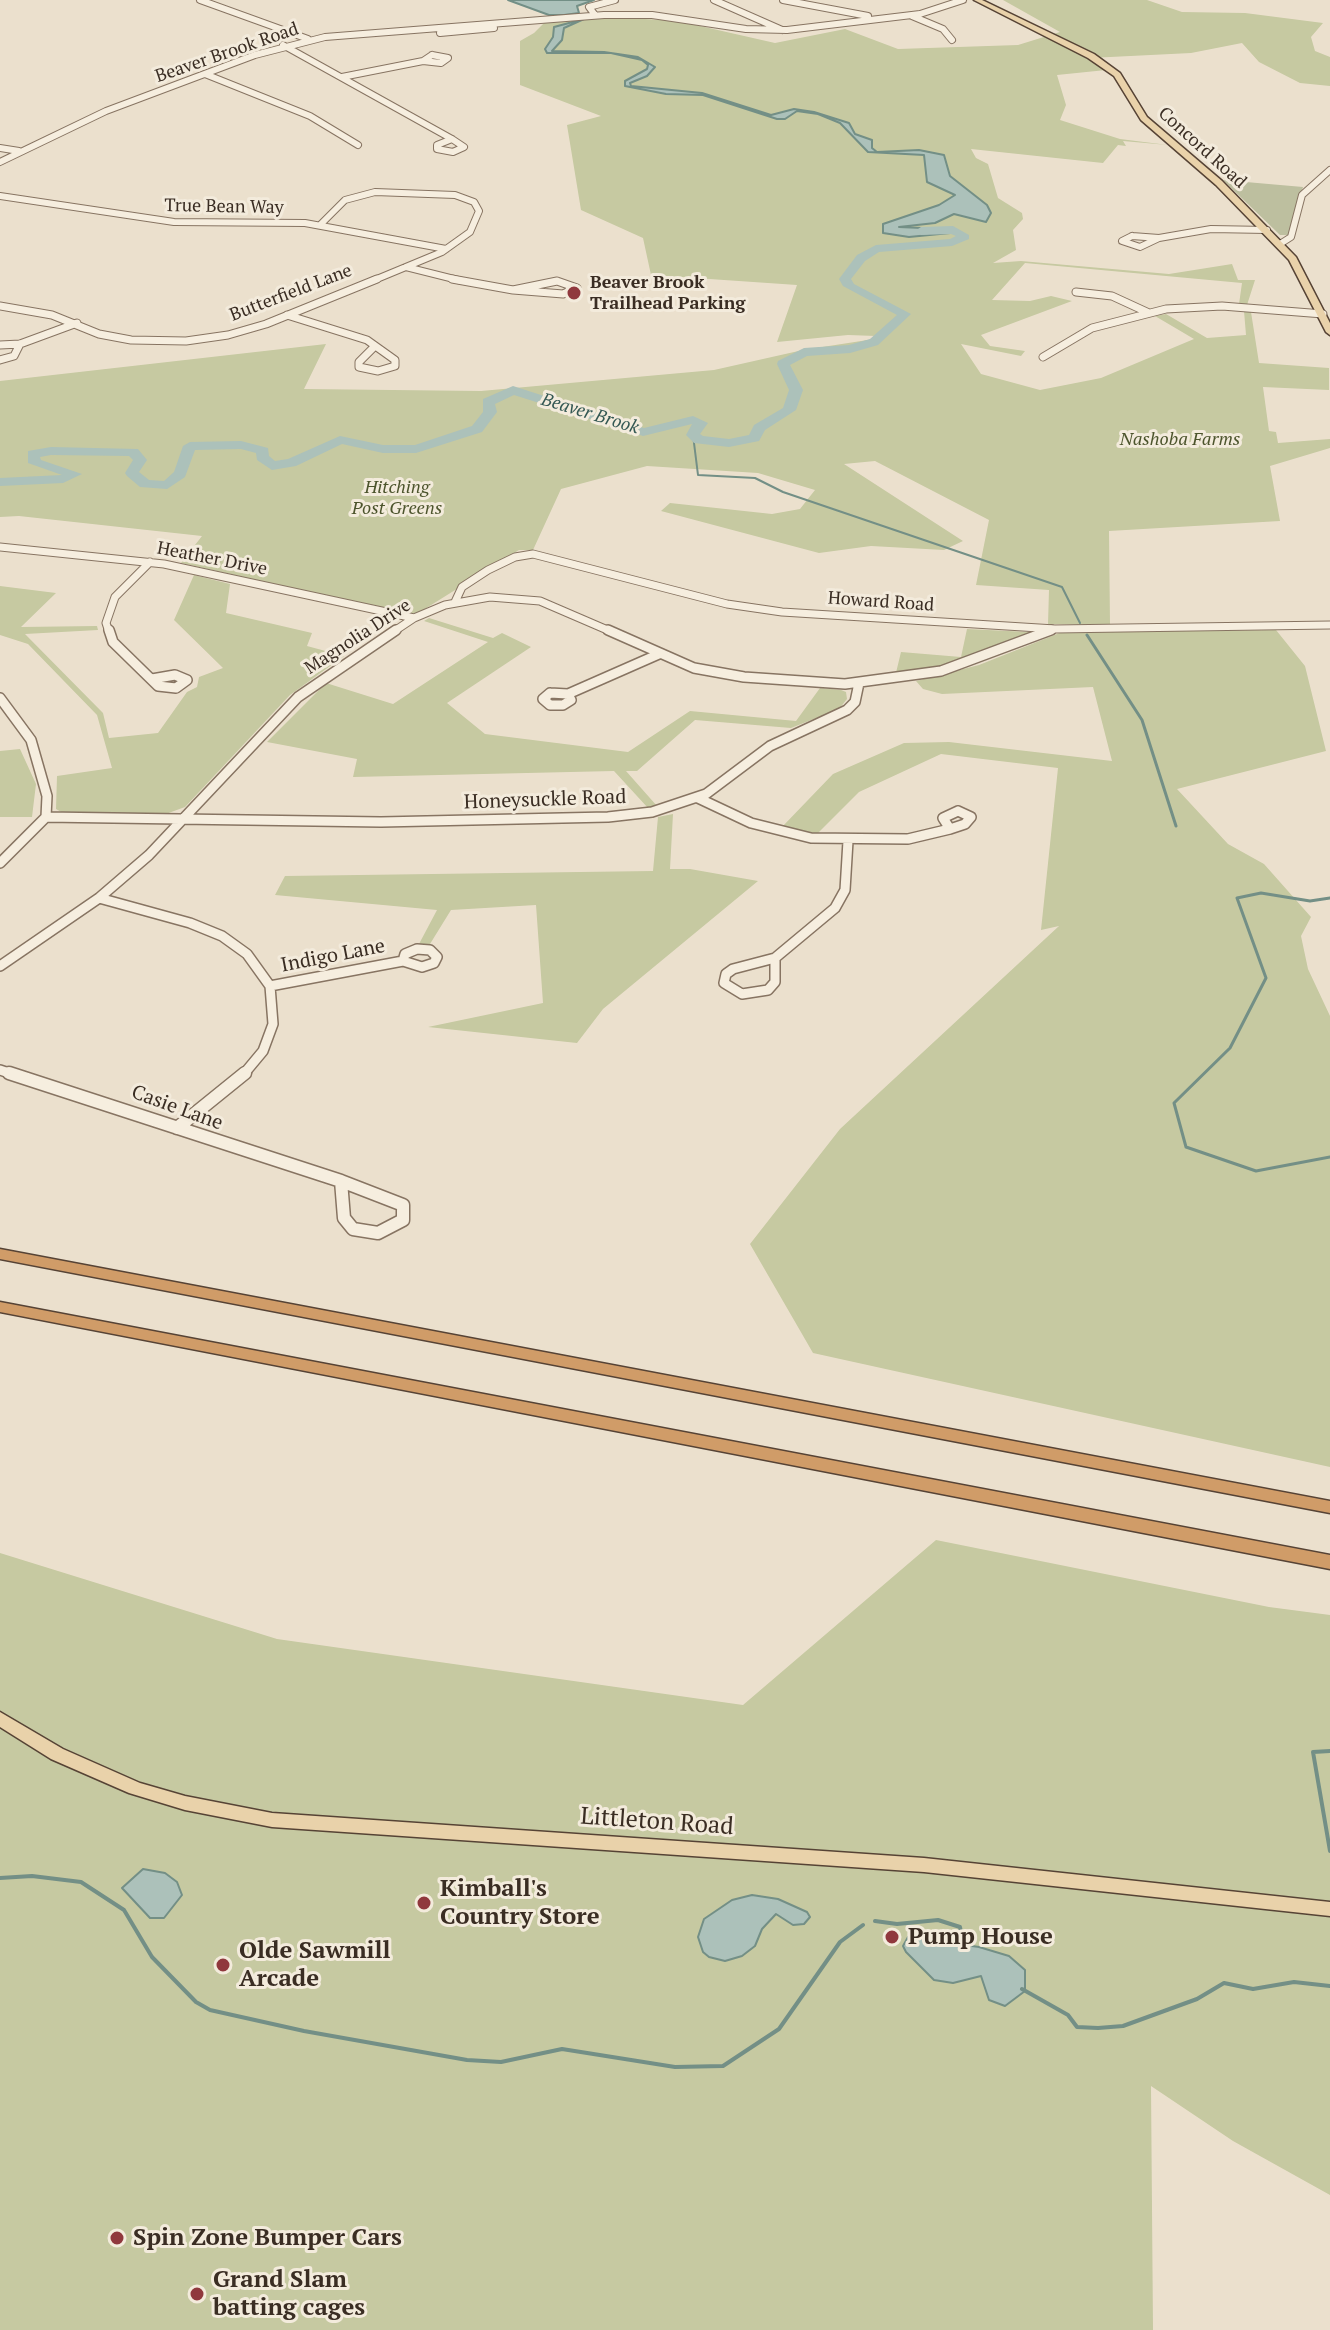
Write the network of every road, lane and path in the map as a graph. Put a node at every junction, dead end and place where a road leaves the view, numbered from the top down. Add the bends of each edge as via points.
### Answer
1 (200, 0) edge
2 (615, 0) edge
3 (714, 0) edge
4 (783, 0) edge
5 (963, 0) edge
6 (978, 0) edge
7 (953, 5) junction
8 (592, 15) junction
9 (911, 15) junction
10 (882, 19) junction
11 (782, 30) junction
12 (310, 39) junction
13 (952, 40) dead end
14 (283, 45) junction
15 (423, 61) dead end
16 (205, 74) junction
17 (342, 77) junction
18 (453, 139) dead end
19 (358, 145) dead end
20 (0, 148) edge
21 (20, 151) junction
22 (0, 162) edge
23 (1330, 170) edge
24 (0, 196) edge
25 (320, 225) junction
26 (1267, 230) junction
27 (1159, 238) dead end
28 (1280, 244) junction
29 (446, 249) junction
30 (405, 266) junction
31 (513, 290) junction
32 (1076, 292) dead end
33 (0, 306) edge
34 (1149, 313) junction
35 (1325, 313) edge
36 (287, 315) junction
37 (77, 323) junction
38 (1330, 332) edge
39 (20, 344) junction
40 (0, 345) edge
41 (375, 346) junction
42 (1043, 357) dead end
43 (0, 360) edge
44 (0, 547) edge
45 (150, 562) junction
46 (455, 602) junction
47 (414, 618) junction
48 (1330, 625) edge
49 (1055, 629) junction
50 (659, 654) junction
51 (152, 679) dead end
52 (859, 683) junction
53 (568, 694) dead end
54 (0, 698) edge
55 (698, 798) junction
56 (46, 817) junction
57 (186, 819) junction
58 (950, 829) dead end
59 (848, 841) junction
60 (0, 863) edge
61 (99, 898) junction
62 (775, 958) junction
63 (403, 961) dead end
64 (0, 966) edge
65 (270, 986) junction
66 (0, 1070) edge
67 (177, 1128) junction
68 (341, 1181) junction
69 (0, 1254) edge
70 (0, 1307) edge
71 (1330, 1507) edge
72 (1330, 1562) edge
73 (0, 1719) edge
74 (1330, 1909) edge

1 - 12 street
2 - 8 street via 589,7
3 - 11 street
4 - 10 street
5 - 7 street, Beaver Brook Road
6 - 7 street, Beaver Brook Road
6 - 26 main road, Concord Road via 1107,65 1144,118
7 - 9 street, Beaver Brook Road
8 - 11 street, Beaver Brook Road via 661,16
8 - 12 street, Beaver Brook Road
9 - 10 street, Beaver Brook Road
9 - 13 street via 943,29
10 - 11 street, Beaver Brook Road
12 - 14 street, Beaver Brook Road
14 - 16 street, Beaver Brook Road
14 - 17 street
15 - 17 street
16 - 19 street via 310,116
16 - 21 street, Beaver Brook Road
17 - 18 street
20 - 21 street
21 - 22 street, Beaver Brook Road
23 - 28 street via 1302,195 1291,237
24 - 25 street, True Bean Way via 174,222
25 - 29 street, True Bean Way
25 - 29 street, Butterfield Lane via 342,203 361,194 397,191 466,198 477,205 478,220
26 - 27 street via 1211,229
26 - 28 main road, Concord Road
28 - 35 main road, Concord Road
29 - 30 street, Butterfield Lane
30 - 31 street
30 - 36 street, Butterfield Lane
31 - 31 street via 559,295 577,288 557,281
32 - 34 street via 1112,296
33 - 37 street, Butterfield Lane
34 - 35 street via 1211,306
34 - 42 street via 1084,332
35 - 38 main road, Concord Road
36 - 37 street, Butterfield Lane via 241,332 172,341 119,339
36 - 41 street
37 - 39 street
39 - 40 street
39 - 43 street via 14,356
41 - 41 street via 359,367 378,371 395,366 395,360
44 - 45 street, Heather Drive
45 - 47 street, Heather Drive
45 - 51 street via 115,597 106,623 113,642
46 - 47 street, Magnolia Drive
46 - 49 street, Howard Road via 462,587 480,575 504,561 533,554 750,608
46 - 50 street, Magnolia Drive via 502,597 540,601
47 - 57 street, Magnolia Drive via 298,697
48 - 49 street, Howard Road
49 - 52 street, Magnolia Drive via 941,671
50 - 52 street, Magnolia Drive via 728,675
50 - 53 street
52 - 55 street, Honeysuckle Road via 855,702 847,710 770,746
54 - 56 street via 20,721 36,753 45,779
55 - 57 street, Honeysuckle Road via 657,811 608,817
55 - 59 street via 775,831
56 - 57 street, Honeysuckle Road
56 - 60 street
57 - 61 street, Magnolia Drive
58 - 59 street via 908,839
59 - 62 street via 841,900
61 - 64 street, Magnolia Drive
61 - 65 street via 222,936 247,954
62 - 62 street via 733,969 724,983 742,994 768,990 775,982
63 - 65 street, Indigo Lane
65 - 67 street via 273,1024 263,1051 242,1076
66 - 67 street, Casie Lane
67 - 68 street, Casie Lane
68 - 68 street, Casie Lane via 400,1202 403,1220 378,1233 353,1229 344,1218
69 - 71 highway
70 - 72 highway
73 - 74 main road, Littleton Road via 57,1754 135,1788 272,1820 924,1865

